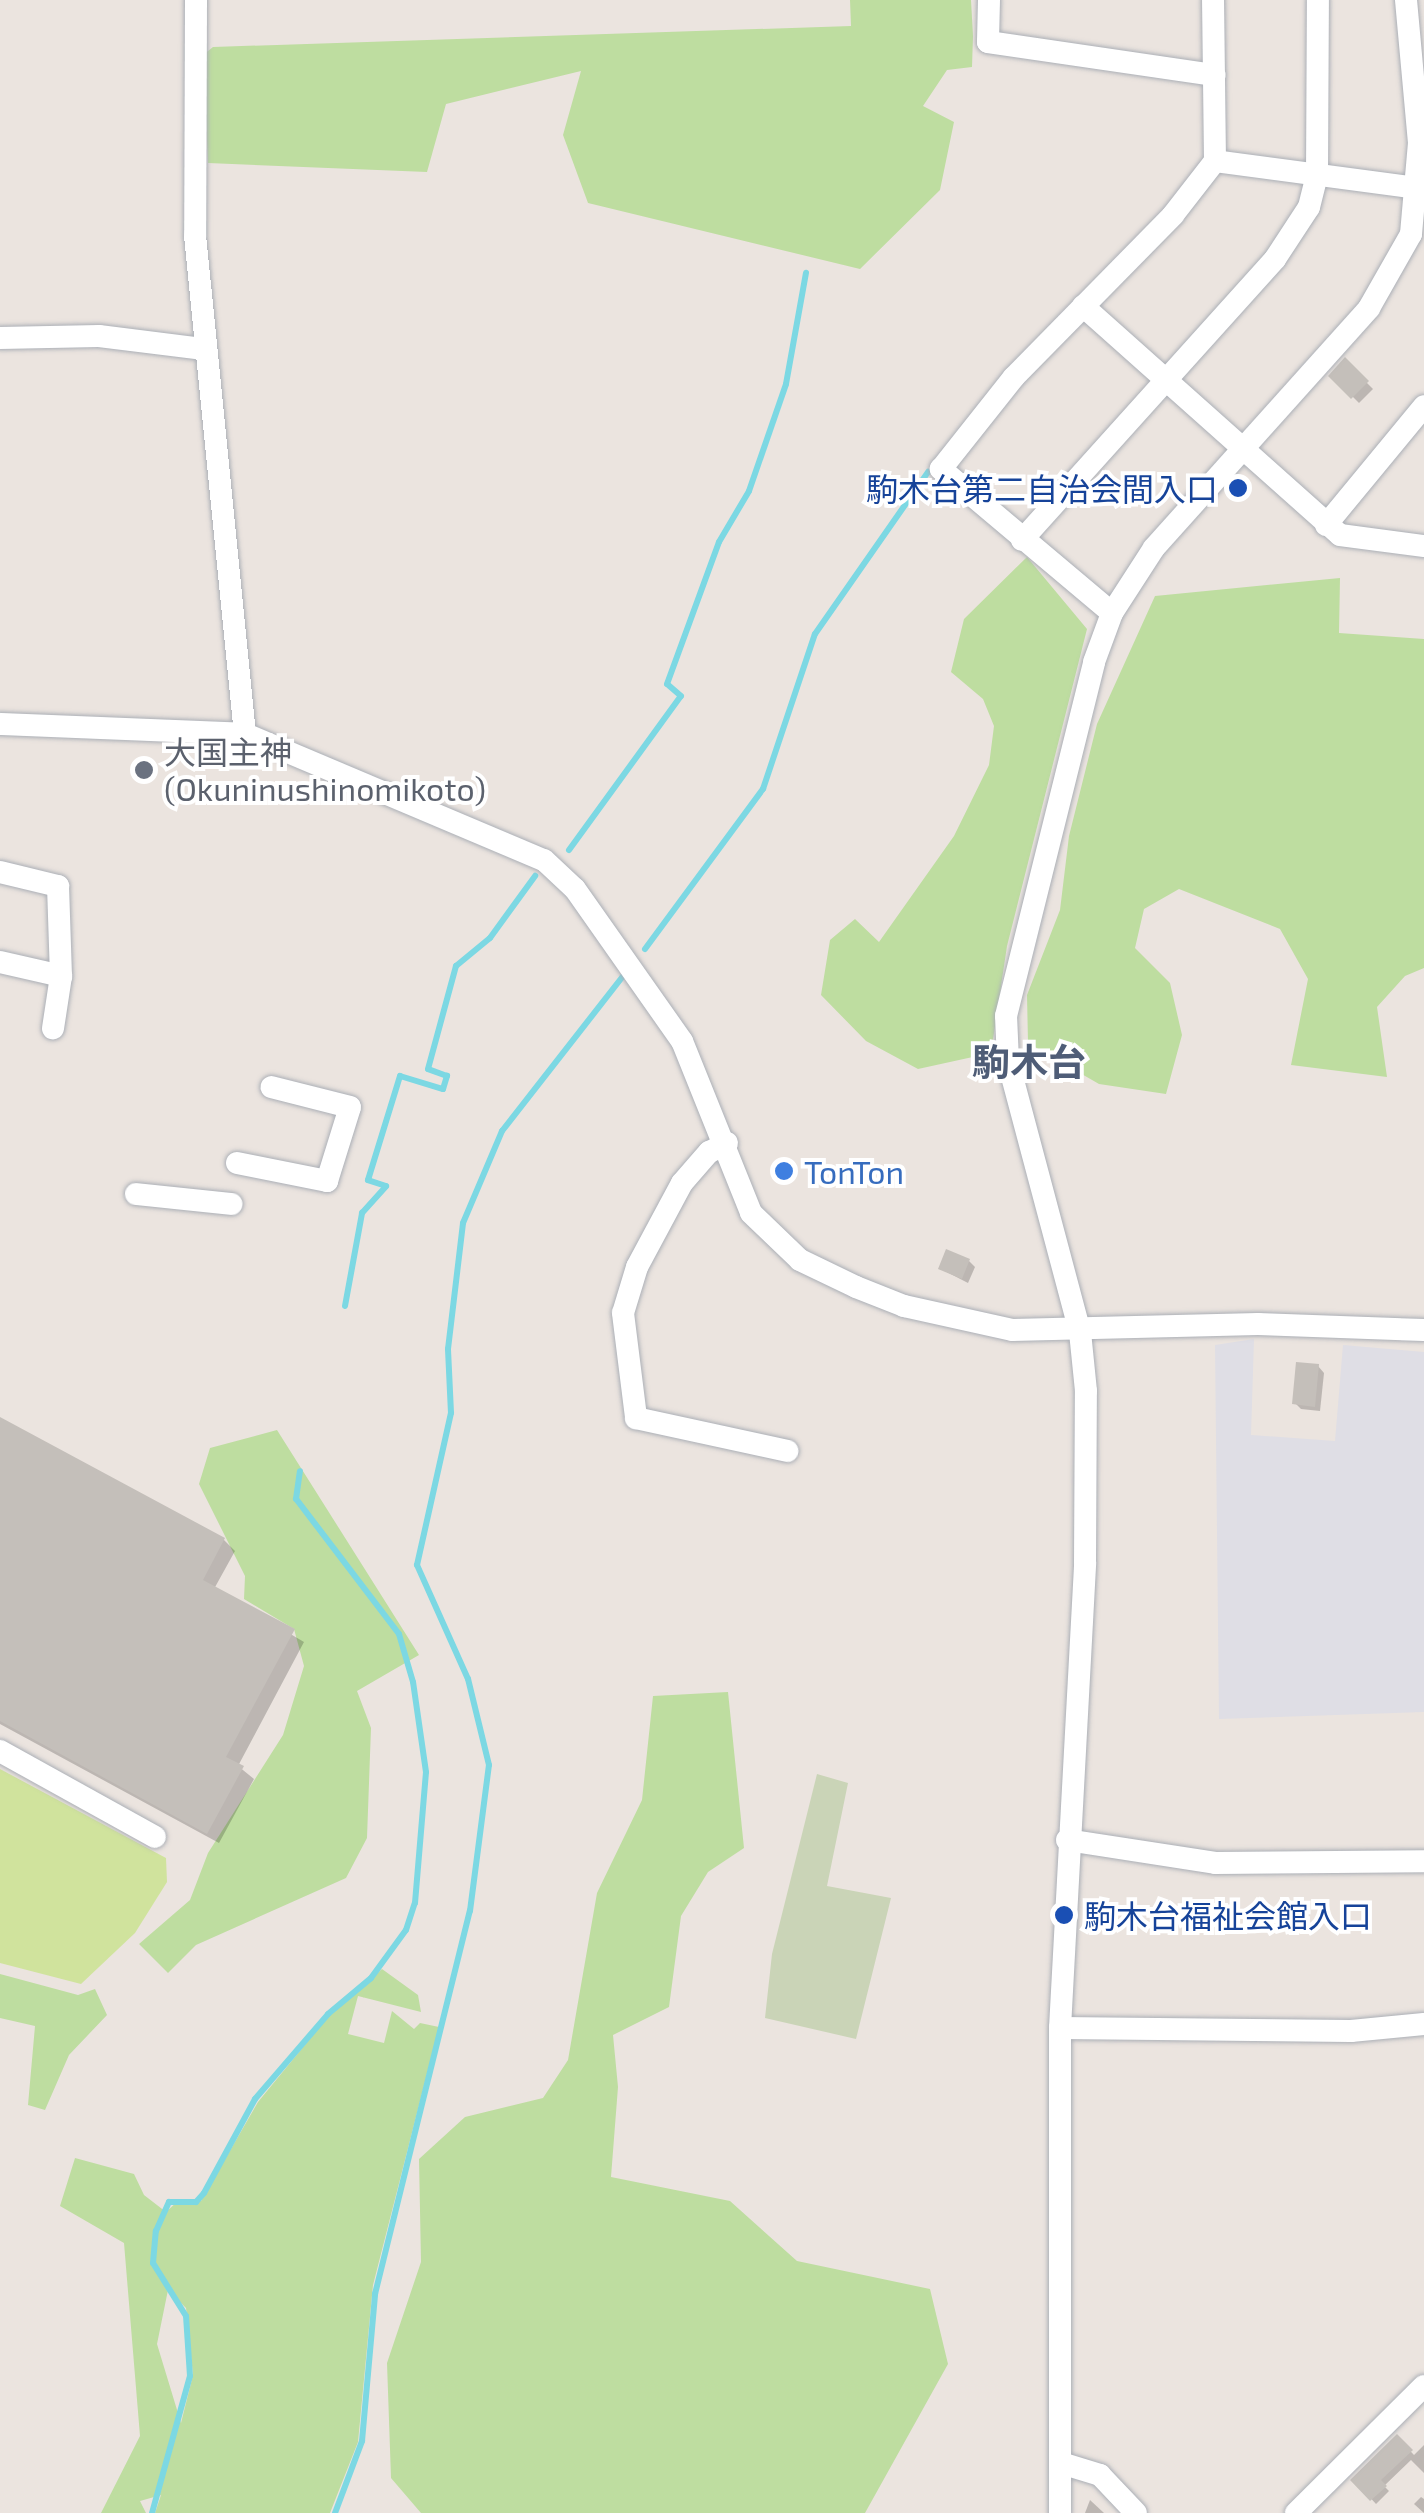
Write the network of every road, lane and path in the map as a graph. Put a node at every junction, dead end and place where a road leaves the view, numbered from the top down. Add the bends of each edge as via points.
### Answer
1 (196, 0) edge
2 (988, 0) edge
3 (1213, 0) edge
4 (1318, 0) edge
5 (1406, 0) edge
6 (1215, 75) junction
7 (1215, 161) junction
8 (1318, 174) junction
9 (1422, 188) edge
10 (1083, 306) junction
11 (0, 338) edge
12 (204, 349) junction
13 (1164, 381) junction
14 (1424, 406) edge
15 (1244, 451) junction
16 (1326, 524) junction
17 (1022, 540) junction
18 (1424, 546) edge
19 (1112, 613) junction
20 (0, 724) edge
21 (245, 734) junction
22 (0, 872) edge
23 (0, 962) edge
24 (60, 976) junction
25 (52, 1028) dead end
26 (272, 1087) dead end
27 (727, 1144) junction
28 (237, 1163) dead end
29 (136, 1194) dead end
30 (231, 1204) dead end
31 (1424, 1330) edge
32 (1080, 1332) junction
33 (787, 1451) dead end
34 (0, 1751) edge
35 (155, 1837) dead end
36 (1067, 1840) junction
37 (1424, 1861) edge
38 (1424, 2024) edge
39 (1060, 2028) junction
40 (1424, 2386) edge
41 (1061, 2463) junction
42 (1060, 2513) edge
43 (1136, 2513) edge
44 (1296, 2513) edge

1 - 12 street via 195,235
2 - 6 street via 988,42
3 - 6 street
4 - 8 street
5 - 9 street
6 - 7 street
7 - 8 street
7 - 10 street
8 - 9 street
8 - 13 street via 1309,207 1276,259
9 - 15 street via 1397,268
10 - 13 street
10 - 17 street via 1014,377 941,469
11 - 12 street via 99,336
12 - 21 street
13 - 15 street
13 - 17 street
14 - 16 street
15 - 16 street
15 - 19 street via 1154,548
16 - 18 street via 1360,542
17 - 19 street
19 - 32 street via 1006,1016 1024,1136
20 - 21 street
21 - 27 street via 544,860 575,889 682,1040
22 - 24 street via 58,886
23 - 24 street
24 - 25 street
26 - 28 street via 350,1107 328,1182
27 - 32 street via 752,1213 800,1260 936,1314 1012,1330
27 - 33 street via 709,1152 682,1183 638,1267 623,1314 636,1418
29 - 30 street
31 - 32 street via 1258,1324
32 - 36 street via 1085,1563
34 - 35 street
36 - 37 street via 1215,1862
36 - 39 street
38 - 39 street via 1350,2031
39 - 41 street
40 - 44 street
41 - 42 street
41 - 43 street via 1100,2475

